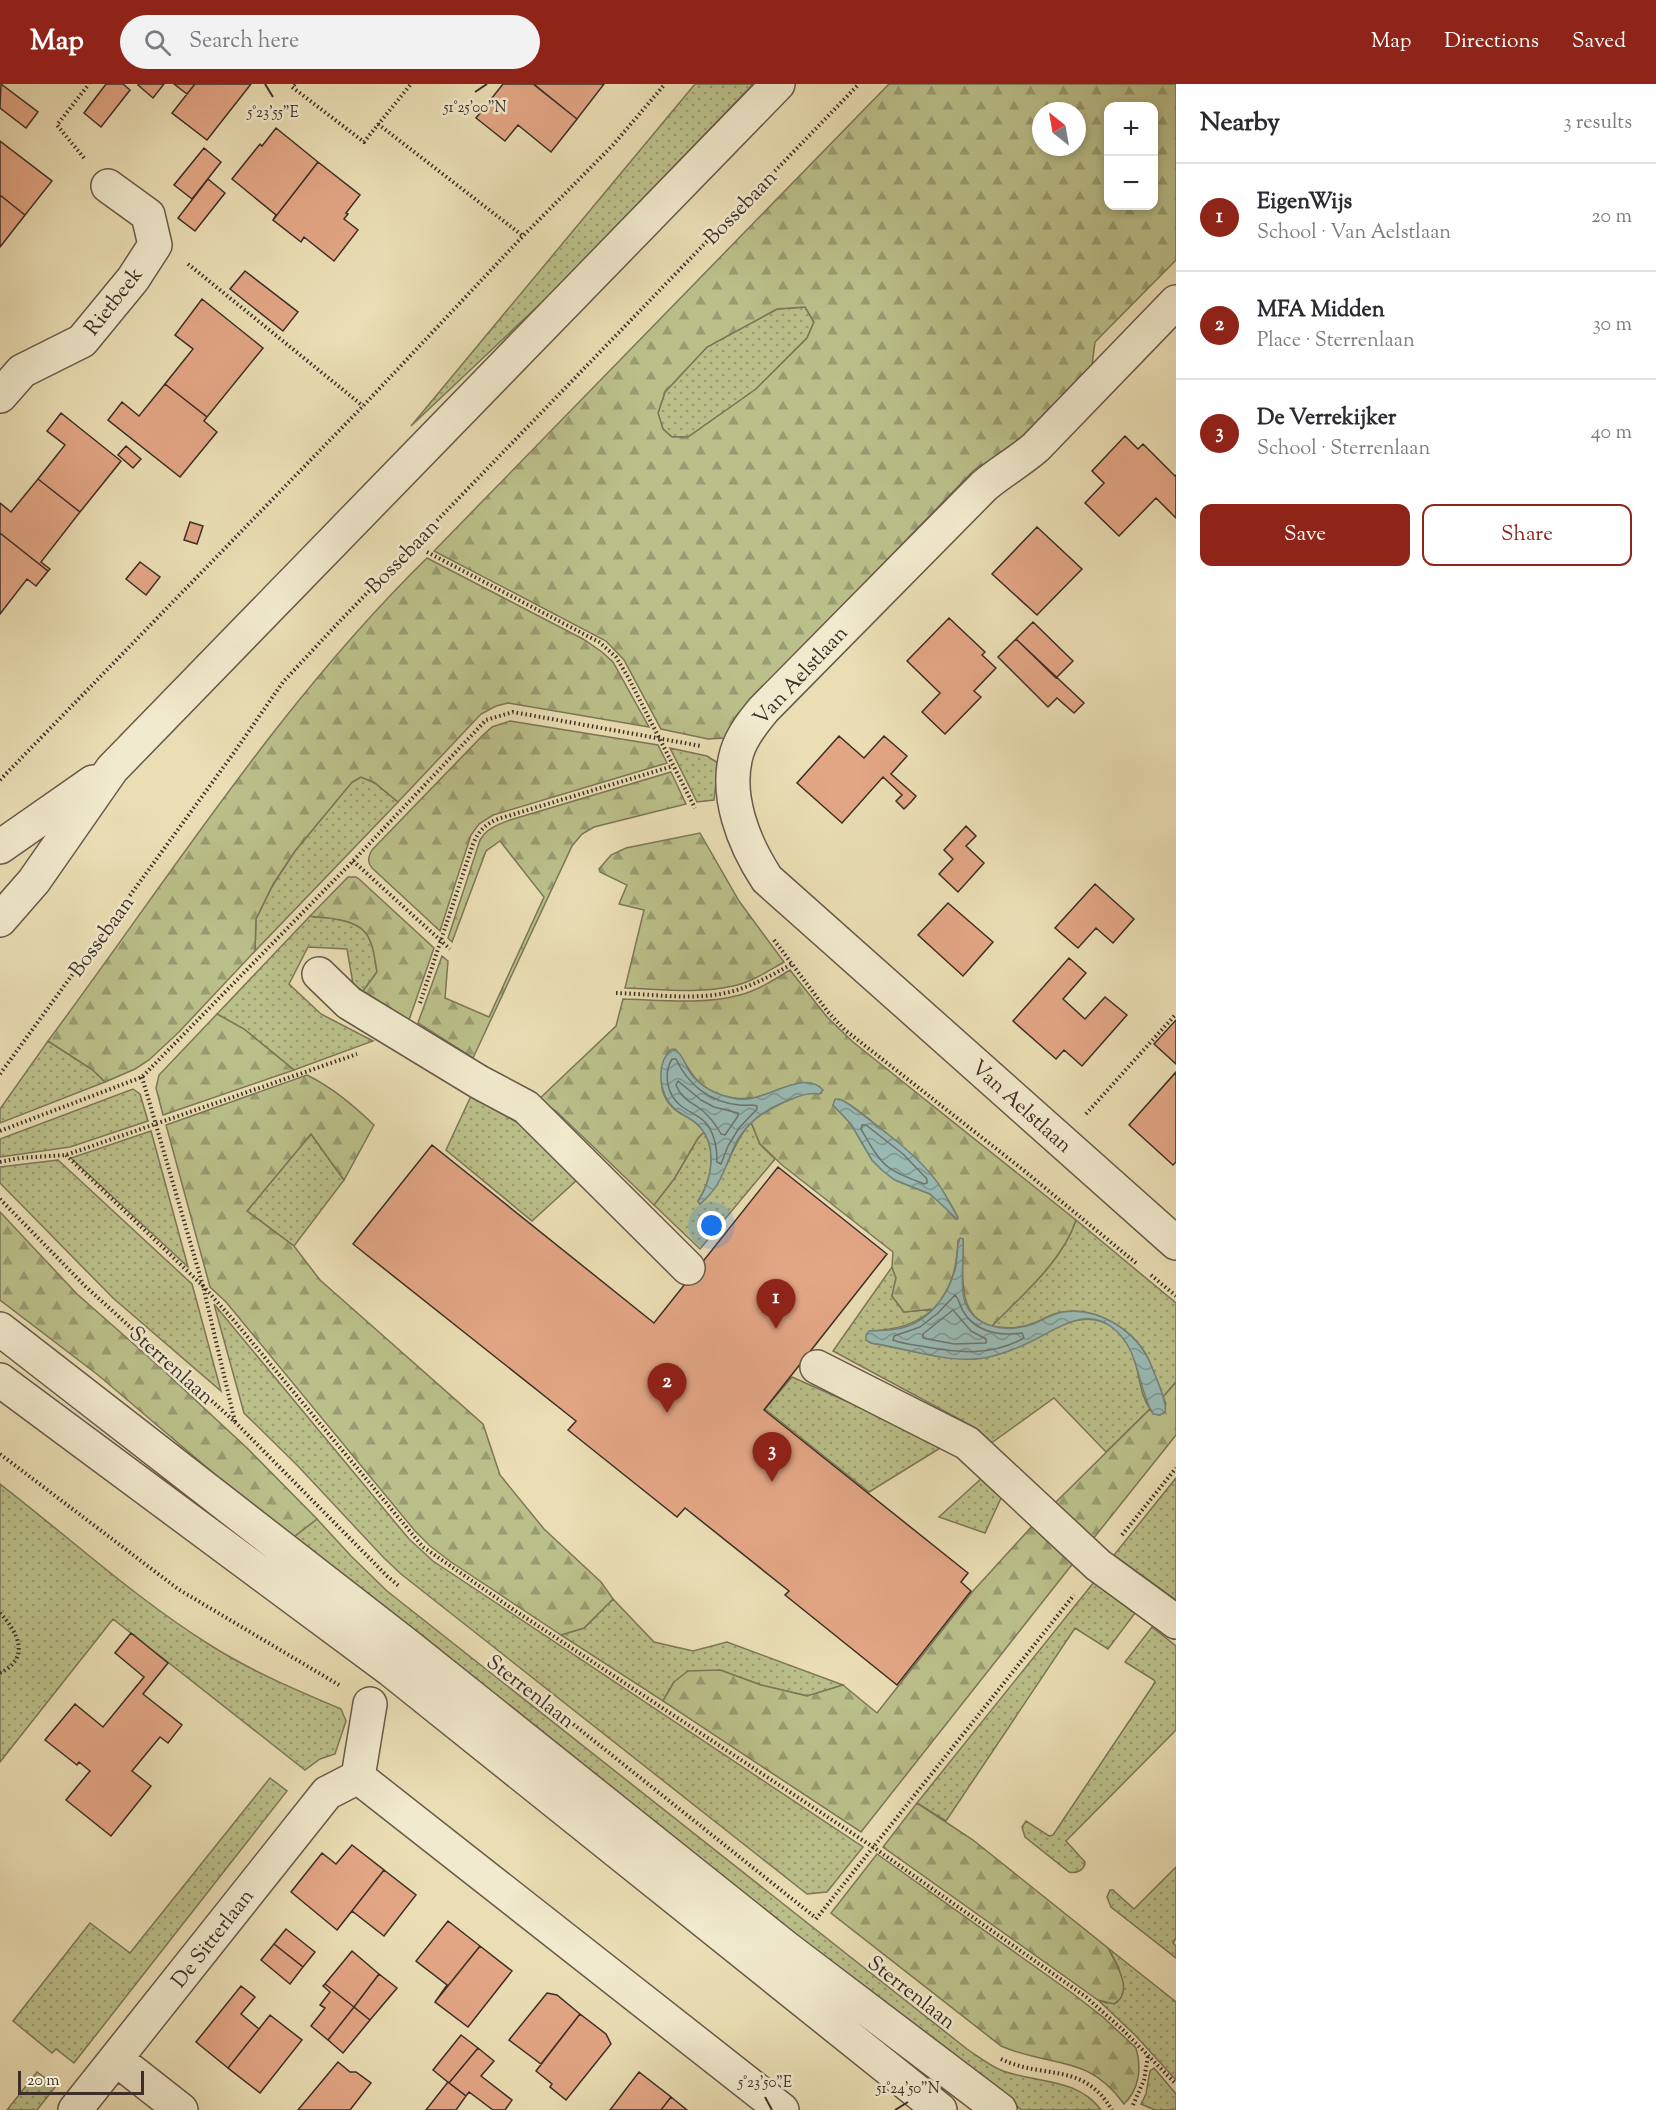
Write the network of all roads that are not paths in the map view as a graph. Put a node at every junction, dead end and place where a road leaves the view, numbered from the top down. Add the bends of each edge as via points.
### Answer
1 (778, 84) edge
2 (108, 186) road end
3 (1176, 302) edge
4 (0, 396) edge
5 (112, 769) junction
6 (0, 847) edge
7 (0, 920) edge
8 (319, 974) dead end
9 (1176, 1244) edge
10 (688, 1268) dead end
11 (0, 1329) edge
12 (817, 1367) dead end
13 (0, 1380) edge
14 (1176, 1622) edge
15 (370, 1704) road end
16 (358, 1777) junction
17 (116, 2059) junction
18 (75, 2110) edge
19 (181, 2110) edge
20 (782, 2110) edge
21 (940, 2110) edge
22 (1000, 2110) edge

1 - 5 street
2 - 4 street, Rietbeek via 148,215 155,245 133,279 82,341 22,371
3 - 9 street, Van Aelstlaan via 1036,447 984,486 764,709 737,753 734,789 738,820 767,879
5 - 6 street
5 - 7 street
8 - 10 street via 349,1003 526,1107
11 - 22 street, Sterrenlaan via 417,1653 785,1947
12 - 14 street via 967,1443 1098,1565
13 - 21 street via 391,1670
15 - 16 street
16 - 17 street, De Sitterlaan via 327,1793
16 - 20 street
17 - 18 street, De Sitterlaan
17 - 19 street

